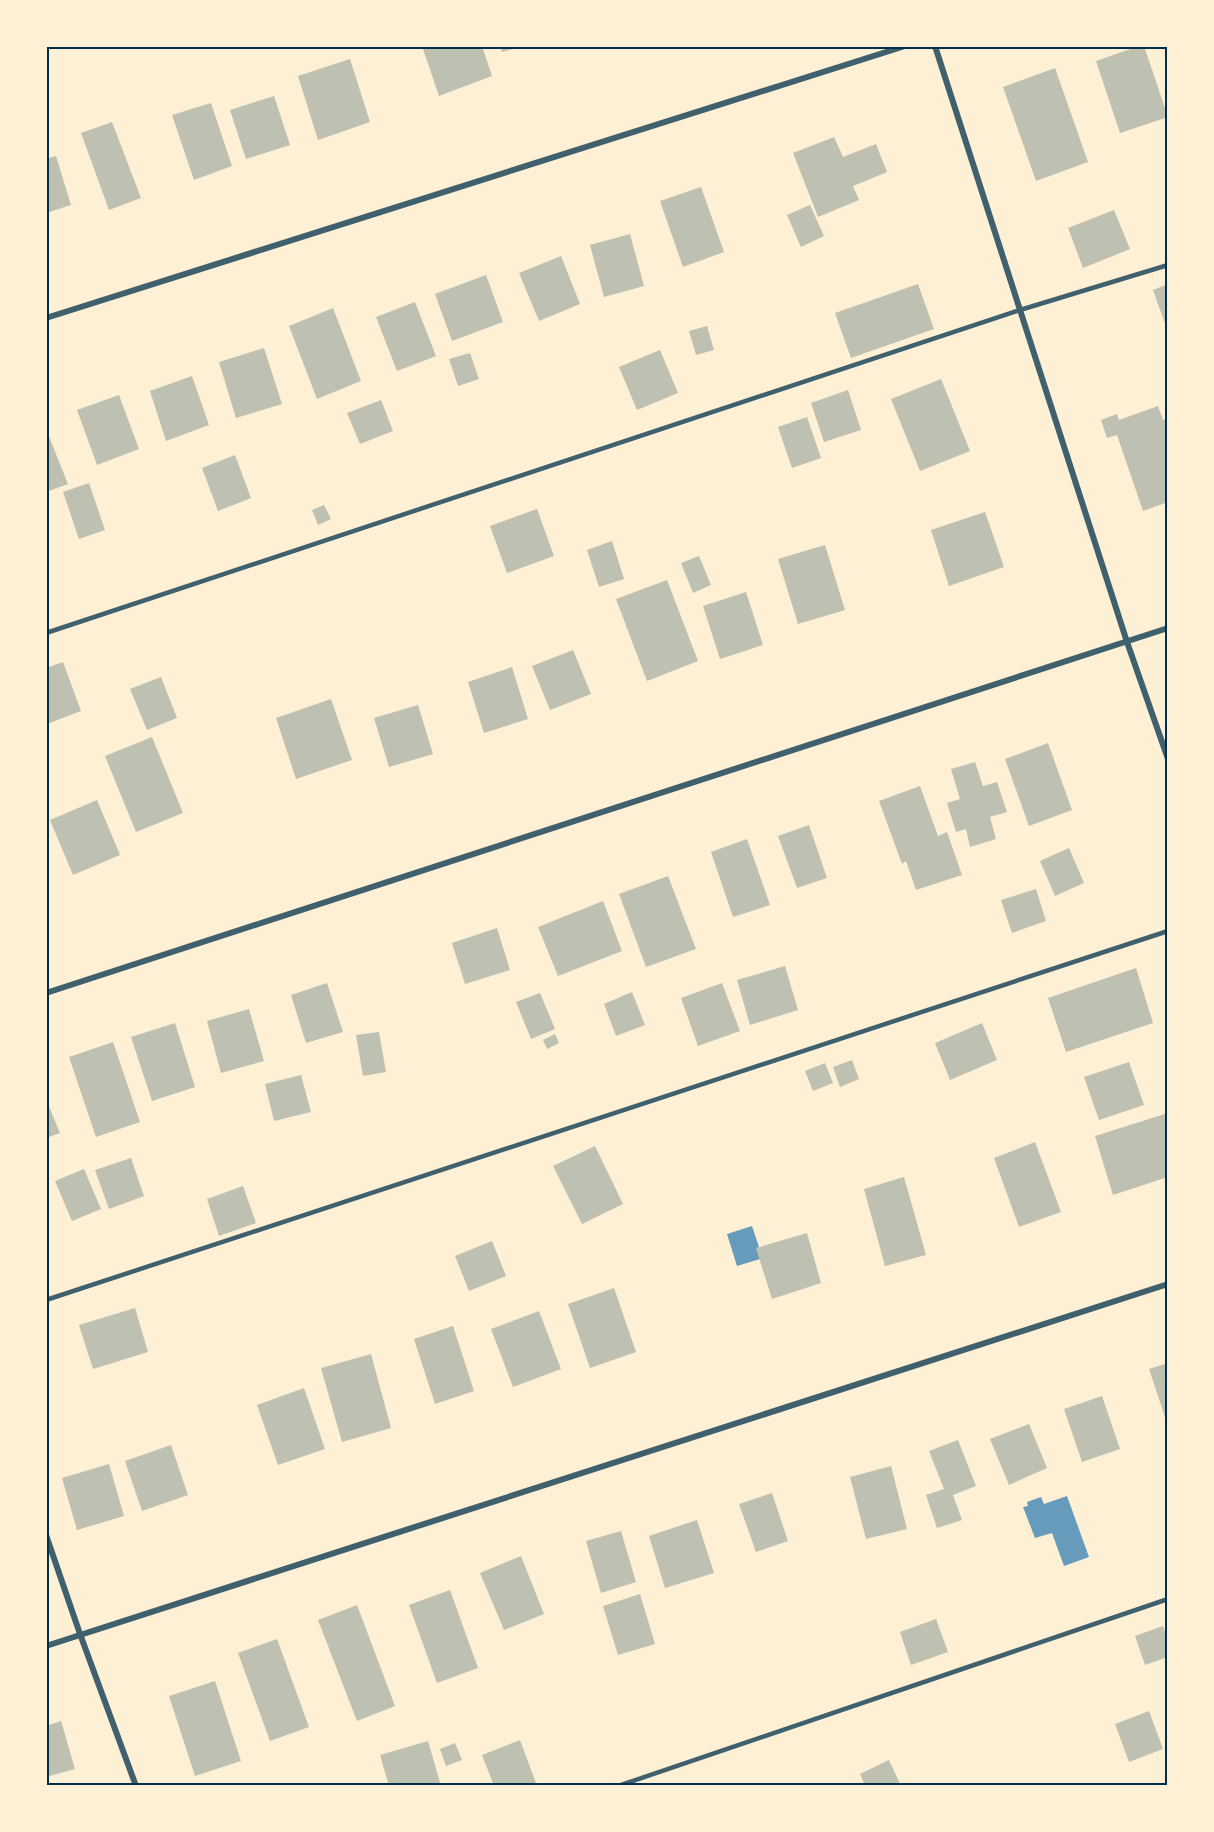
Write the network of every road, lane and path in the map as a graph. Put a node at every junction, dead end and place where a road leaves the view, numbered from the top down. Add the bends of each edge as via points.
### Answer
1 (905, 46) edge
2 (935, 46) edge
3 (1167, 265) edge
4 (1020, 310) junction
5 (46, 318) edge
6 (1167, 628) edge
7 (46, 633) edge
8 (1127, 642) junction
9 (1167, 759) edge
10 (1167, 932) edge
11 (46, 993) edge
12 (1167, 1284) edge
13 (46, 1300) edge
14 (46, 1535) edge
15 (1167, 1599) edge
16 (80, 1634) junction
17 (46, 1646) edge
18 (136, 1785) edge
19 (618, 1785) edge

1 - 5 street
2 - 4 street
3 - 4 lane
4 - 7 lane
4 - 8 street
6 - 8 street
8 - 9 street
8 - 11 street
10 - 13 lane
12 - 16 street
14 - 16 street
15 - 19 lane
16 - 17 street
16 - 18 street

